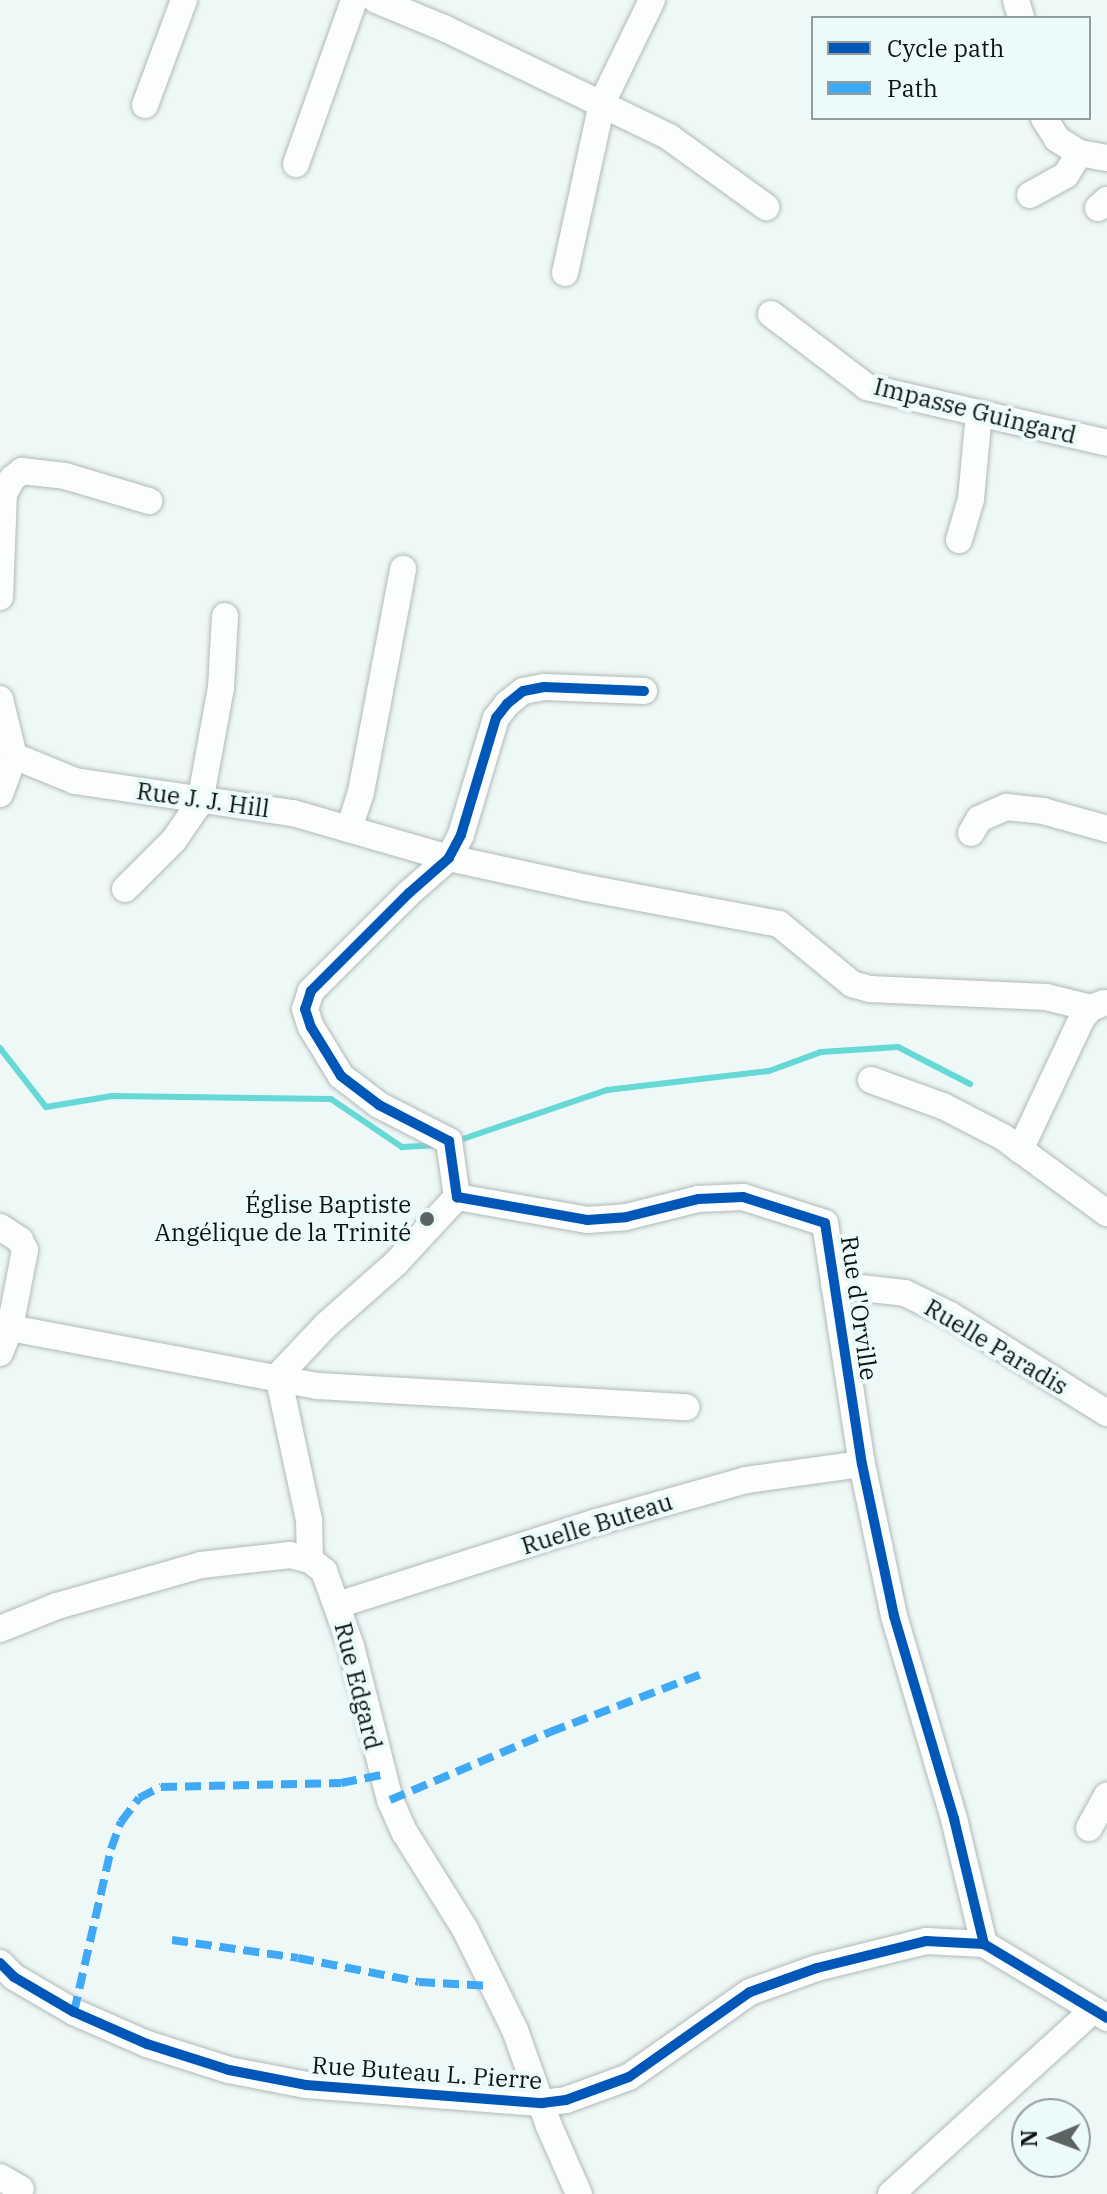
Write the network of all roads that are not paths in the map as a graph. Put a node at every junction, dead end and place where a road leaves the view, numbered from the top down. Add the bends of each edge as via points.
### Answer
1 (184, 0) edge
2 (354, 0) edge
3 (376, 0) edge
4 (652, 0) edge
5 (602, 103) junction
6 (145, 105) dead end
7 (1044, 120) edge
8 (1079, 153) junction
9 (1107, 158) edge
10 (296, 164) dead end
11 (1030, 195) dead end
12 (766, 207) dead end
13 (565, 273) dead end
14 (771, 314) dead end
15 (979, 413) junction
16 (1107, 443) edge
17 (149, 501) dead end
18 (959, 540) dead end
19 (403, 569) dead end
20 (0, 597) edge
21 (225, 616) dead end
22 (644, 691) dead end
23 (0, 699) edge
24 (14, 756) junction
25 (0, 794) edge
26 (200, 802) junction
27 (349, 829) junction
28 (1107, 829) edge
29 (971, 833) dead end
30 (449, 858) junction
31 (125, 889) dead end
32 (1099, 1005) edge
33 (871, 1080) dead end
34 (1020, 1150) junction
35 (457, 1197) junction
36 (1107, 1213) edge
37 (0, 1227) edge
38 (834, 1285) junction
39 (10, 1328) junction
40 (0, 1353) edge
41 (278, 1376) junction
42 (686, 1407) dead end
43 (1107, 1413) edge
44 (862, 1464) junction
45 (310, 1560) junction
46 (338, 1605) junction
47 (0, 1629) edge
48 (1107, 1796) edge
49 (1089, 1828) dead end
50 (984, 1944) junction
51 (0, 1963) edge
52 (1099, 2015) edge
53 (542, 2103) junction
54 (579, 2194) edge
55 (891, 2194) edge

1 - 6 street
2 - 10 street
3 - 5 street
4 - 5 street
5 - 12 street via 669,137
5 - 13 street
7 - 8 street via 1057,139
8 - 9 street
8 - 11 street via 1066,175
14 - 15 street, Impasse Guingard via 867,387
15 - 16 street, Impasse Guingard
15 - 18 street via 971,499
17 - 20 street via 65,476 22,471 4,494
19 - 27 street via 361,792
21 - 26 street via 221,688
22 - 30 street via 544,687 523,691 507,704 496,718 461,835
23 - 24 street
24 - 25 street
24 - 26 street, Rue J. J. Hill via 75,781
26 - 27 street, Rue J. J. Hill via 293,813
26 - 31 street via 174,840
27 - 30 street, Rue J. J. Hill
28 - 29 street via 1006,807 979,819
30 - 32 street, Rue J. J. Hill via 779,924 852,984 870,989 1046,997
30 - 35 street via 333,967 311,991 305,1009 341,1076 379,1105 450,1145
32 - 34 street via 1082,1018
33 - 34 street via 943,1106
34 - 36 street
35 - 38 street, Rue d'Orville via 587,1220 626,1217 698,1199 743,1197 825,1223
35 - 41 street
37 - 39 street via 25,1250
38 - 43 street, Ruelle Paradis via 905,1293 950,1315
38 - 44 street, Rue d'Orville
39 - 40 street
39 - 41 street
41 - 42 street via 318,1386
41 - 45 street via 309,1520
44 - 46 street, Ruelle Buteau via 746,1480
44 - 50 street, Rue d'Orville via 894,1616 954,1819
45 - 46 street, Rue Edgard via 324,1571
45 - 47 street via 290,1555 201,1565 57,1606
46 - 53 street, Rue Edgard via 390,1800 465,1929 515,2030
48 - 49 street
50 - 52 street
50 - 53 street, Rue Buteau L. Pierre via 926,1941 790,1977 750,1992 629,2077
51 - 53 street, Rue Buteau L. Pierre via 74,2012 147,2044 229,2070 306,2085
52 - 55 street
53 - 54 street, Rue Edgard

